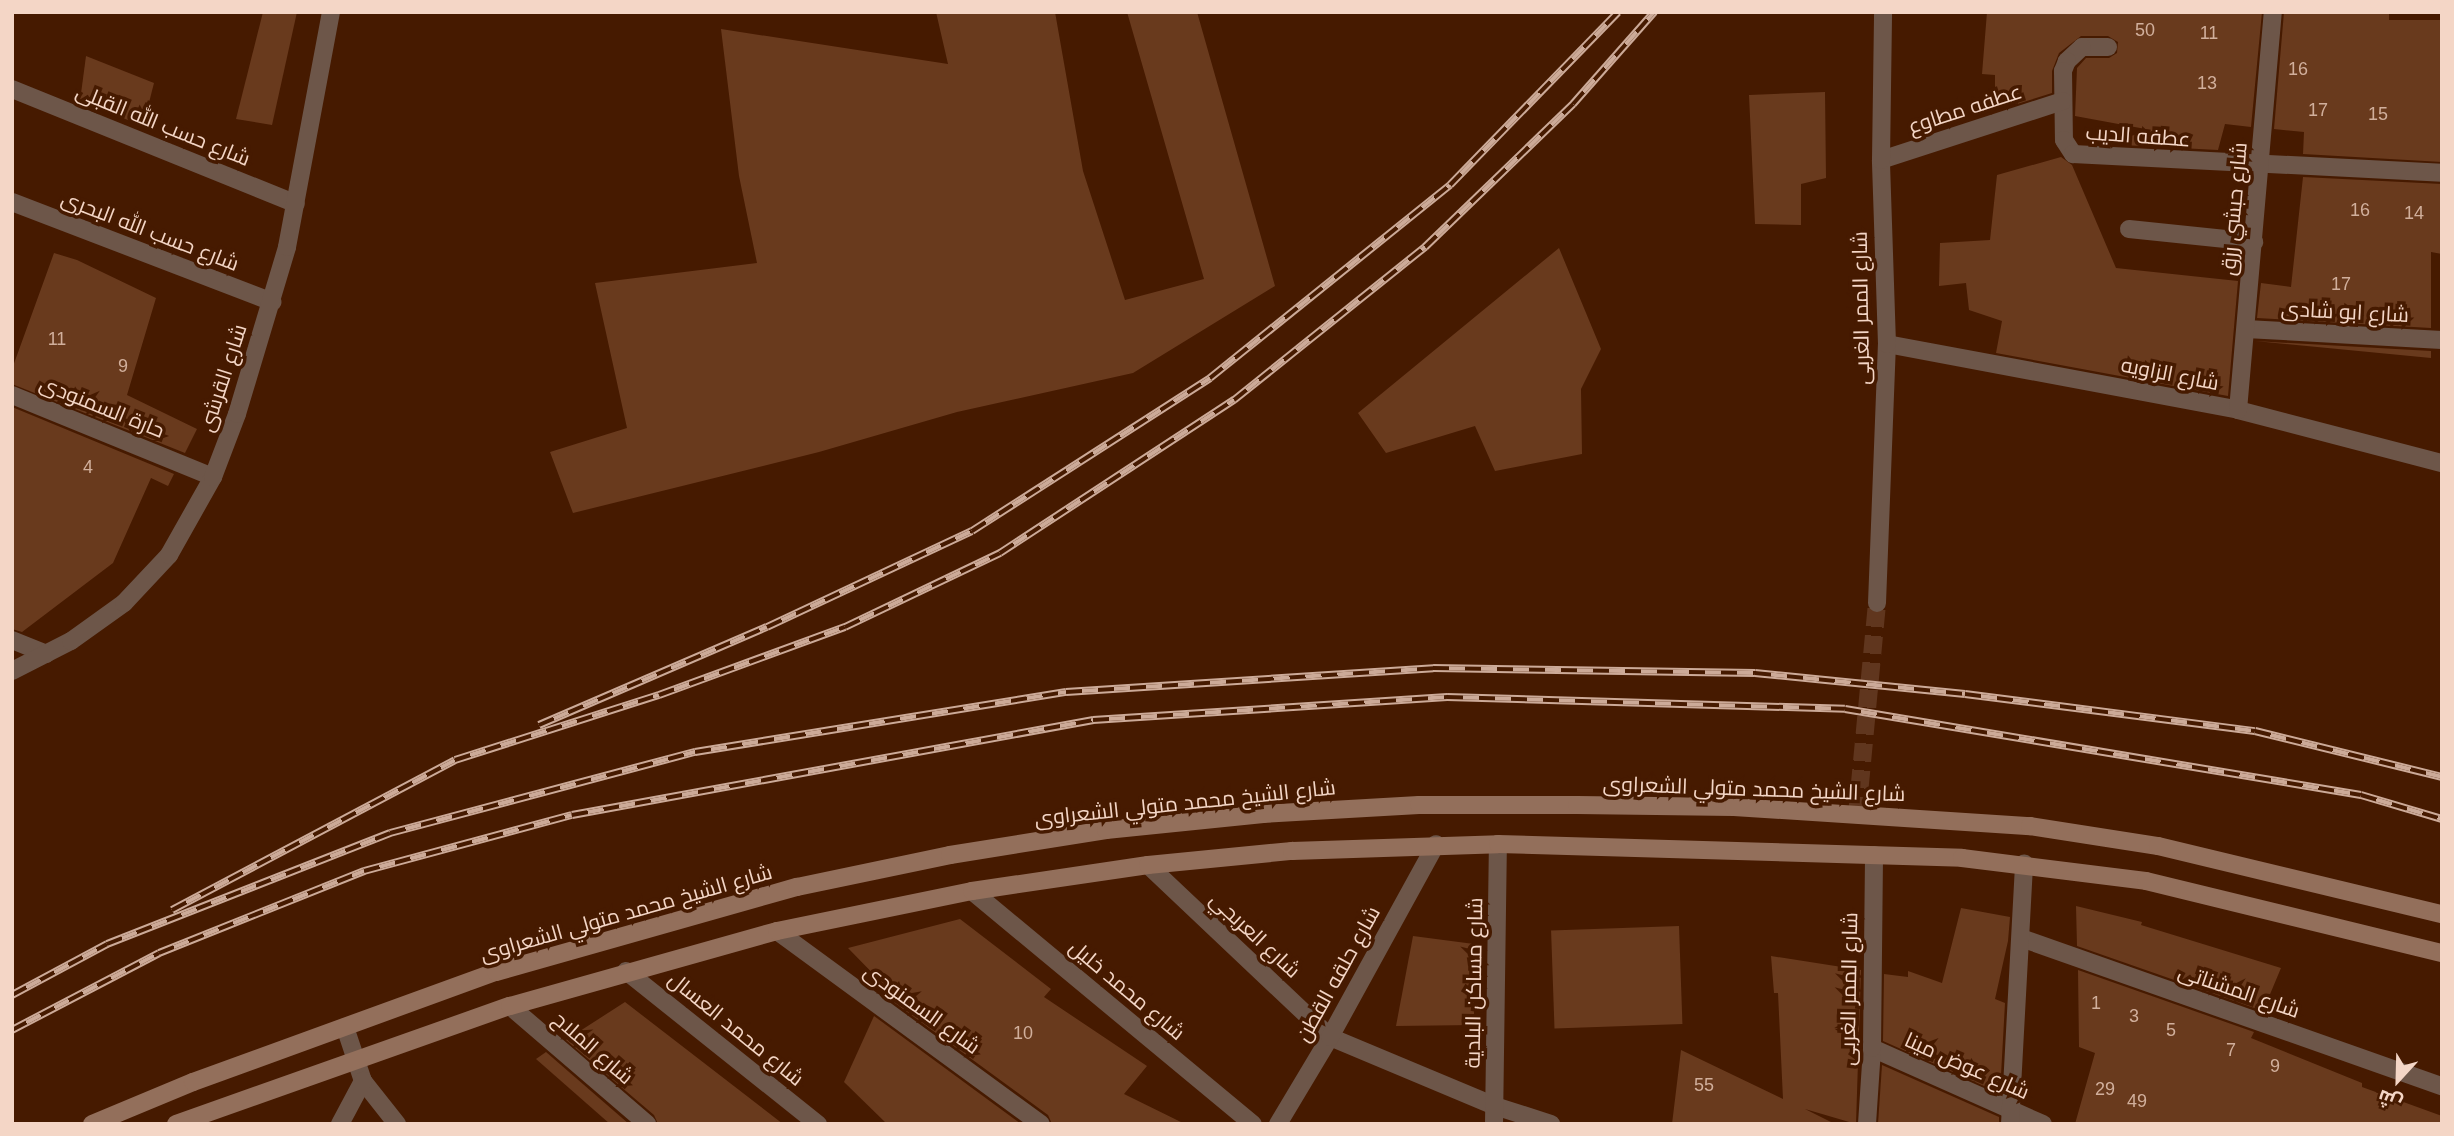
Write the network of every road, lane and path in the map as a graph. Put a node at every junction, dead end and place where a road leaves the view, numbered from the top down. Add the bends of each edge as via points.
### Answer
1 (331, 12) edge
2 (1883, 12) edge
3 (2273, 12) edge
4 (2108, 47) dead end
5 (12, 89) edge
6 (2063, 101) junction
7 (1881, 160) junction
8 (2261, 164) junction
9 (2442, 173) edge
10 (12, 202) edge
11 (296, 204) junction
12 (2129, 229) dead end
13 (2254, 242) junction
14 (272, 302) junction
15 (2246, 329) junction
16 (2442, 340) edge
17 (1886, 344) junction
18 (12, 395) edge
19 (2238, 410) junction
20 (2442, 463) edge
21 (213, 477) junction
22 (1877, 603) tunnel mouth
23 (12, 640) edge
24 (46, 654) junction
25 (12, 671) edge
26 (1436, 844) junction
27 (1498, 844) junction
28 (1874, 855) junction
29 (2024, 863) junction
30 (1148, 865) junction
31 (972, 891) junction
32 (2442, 914) edge
33 (776, 931) junction
34 (2021, 938) junction
35 (2442, 953) edge
36 (626, 971) junction
37 (510, 1006) junction
38 (345, 1027) junction
39 (1330, 1037) junction
40 (1872, 1048) junction
41 (355, 1060) junction
42 (363, 1081) junction
43 (2442, 1086) edge
44 (1495, 1115) edge
45 (2011, 1118) edge
46 (1284, 1121) edge
47 (92, 1124) edge
48 (176, 1124) edge
49 (340, 1124) edge
50 (397, 1124) edge
51 (647, 1124) edge
52 (818, 1124) edge
53 (1041, 1124) edge
54 (1253, 1124) edge
55 (1550, 1124) edge
56 (1867, 1124) edge
57 (2043, 1124) edge

1 - 11 street, شارع القرشى
2 - 7 street, شارع الممر الغربى
3 - 8 street, شارع حبشي رزق
4 - 6 street, عطفه الديب via 2082,47 2073,52 2063,71
5 - 11 street, شارع حسب الله القبلى
6 - 7 street, عطفه مطاوع
6 - 8 street, عطفه الديب via 2064,140 2073,154
7 - 17 street, شارع الممر الغربى
8 - 9 street
8 - 13 street, شارع حبشي رزق
10 - 14 street, شارع حسب الله البحرى
11 - 14 street, شارع القرشى
12 - 13 street
13 - 15 street, شارع حبشي رزق
14 - 21 street, شارع القرشى
15 - 16 street, شارع ابو شادى
15 - 19 street, شارع حبشي رزق
17 - 19 street, شارع الزاويه
17 - 22 street, شارع الممر الغربى
18 - 21 street, حارة السمنودى
19 - 20 street, شارع الزاويه
21 - 24 street, شارع القرشى via 169,555 124,603
23 - 24 street
24 - 25 street, شارع القرشى
26 - 27 street
26 - 30 street
26 - 39 street, شارع حلقه القطن
27 - 28 street
27 - 44 street, شارع مساكن البلدية
28 - 29 street
28 - 40 street, شارع الممر الغربى
29 - 34 street
29 - 35 street via 2146,881
30 - 31 street
30 - 39 street, شارع العربجي
31 - 33 street
31 - 54 street, شارع محمد خليل
32 - 38 street, شارع الشيخ محمد متولي الشعراوى via 2158,846 2029,826 1734,807 1419,805 1106,830 950,855 797,887 496,972
33 - 36 street
33 - 53 street, شارع السمنودى
34 - 43 street, شارع المشناتى
34 - 45 street
36 - 37 street
36 - 52 street, شارع محمد العسال
37 - 41 street
37 - 51 street, شارع الملاح
38 - 41 street
38 - 47 street, شارع الشيخ محمد متولي الشعراوى
39 - 44 street
39 - 46 street, شارع حلقه القطن
40 - 45 street, شارع عوض مينا
40 - 56 street, شارع الممر الغربى
41 - 42 street
41 - 48 street
42 - 49 street
42 - 50 street
44 - 55 street
45 - 57 street, شارع عوض مينا

